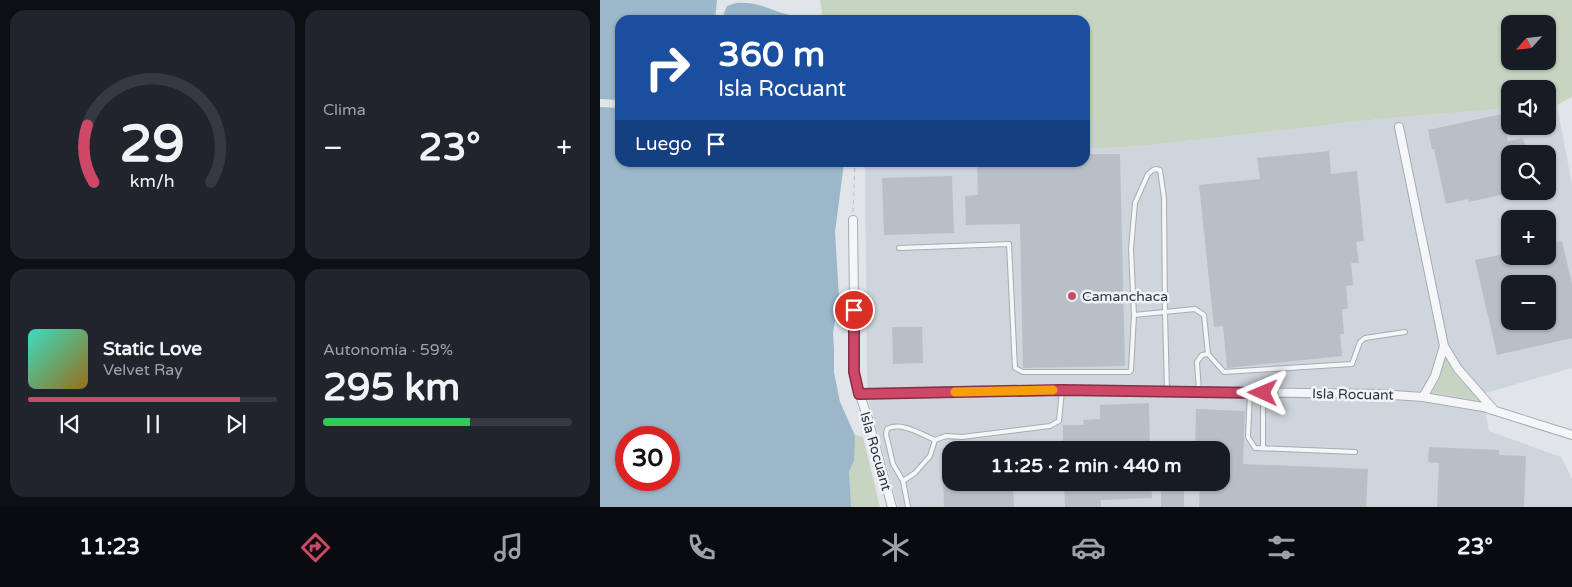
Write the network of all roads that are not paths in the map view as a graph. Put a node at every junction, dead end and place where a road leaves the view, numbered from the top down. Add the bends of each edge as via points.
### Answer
1 (1399, 127) dead end
2 (853, 220) road end
3 (900, 248) dead end
4 (1165, 313) junction
5 (1134, 315) junction
6 (1405, 332) dead end
7 (1444, 346) junction
8 (1208, 354) junction
9 (1062, 390) junction
10 (1167, 392) junction
11 (1199, 392) junction
12 (1250, 392) junction
13 (1263, 393) junction
14 (859, 394) junction
15 (1423, 397) junction
16 (1494, 410) junction
17 (1572, 435) edge
18 (935, 440) junction
19 (1263, 447) junction
20 (1355, 452) dead end
21 (903, 481) junction
22 (892, 507) edge
23 (908, 507) edge

1 - 7 street
2 - 14 street, Isla Rocuant via 854,372
3 - 5 lane via 1010,244 1014,360 1015,368 1023,372 1129,372
4 - 5 lane
4 - 5 lane via 1164,198 1160,170 1156,169 1148,174 1135,203 1132,249
4 - 8 lane via 1200,311 1204,315
4 - 10 lane
6 - 8 lane via 1365,338 1360,342 1352,364 1224,372
7 - 15 street via 1435,376
7 - 16 street via 1458,369
8 - 11 lane via 1202,355 1197,362
9 - 10 street, Isla Rocuant
9 - 14 street, Isla Rocuant
9 - 18 lane via 1056,424 962,437 946,436
10 - 11 street, Isla Rocuant
11 - 12 street, Isla Rocuant
12 - 13 street, Isla Rocuant
12 - 19 lane via 1248,437 1255,448
13 - 15 street, Isla Rocuant
13 - 19 lane
14 - 22 street, Isla Rocuant
15 - 16 street, Isla Rocuant
16 - 17 street, Isla Rocuant
18 - 21 lane via 930,456
18 - 21 lane via 902,427 893,425 887,429 893,464
19 - 20 lane
21 - 23 lane

